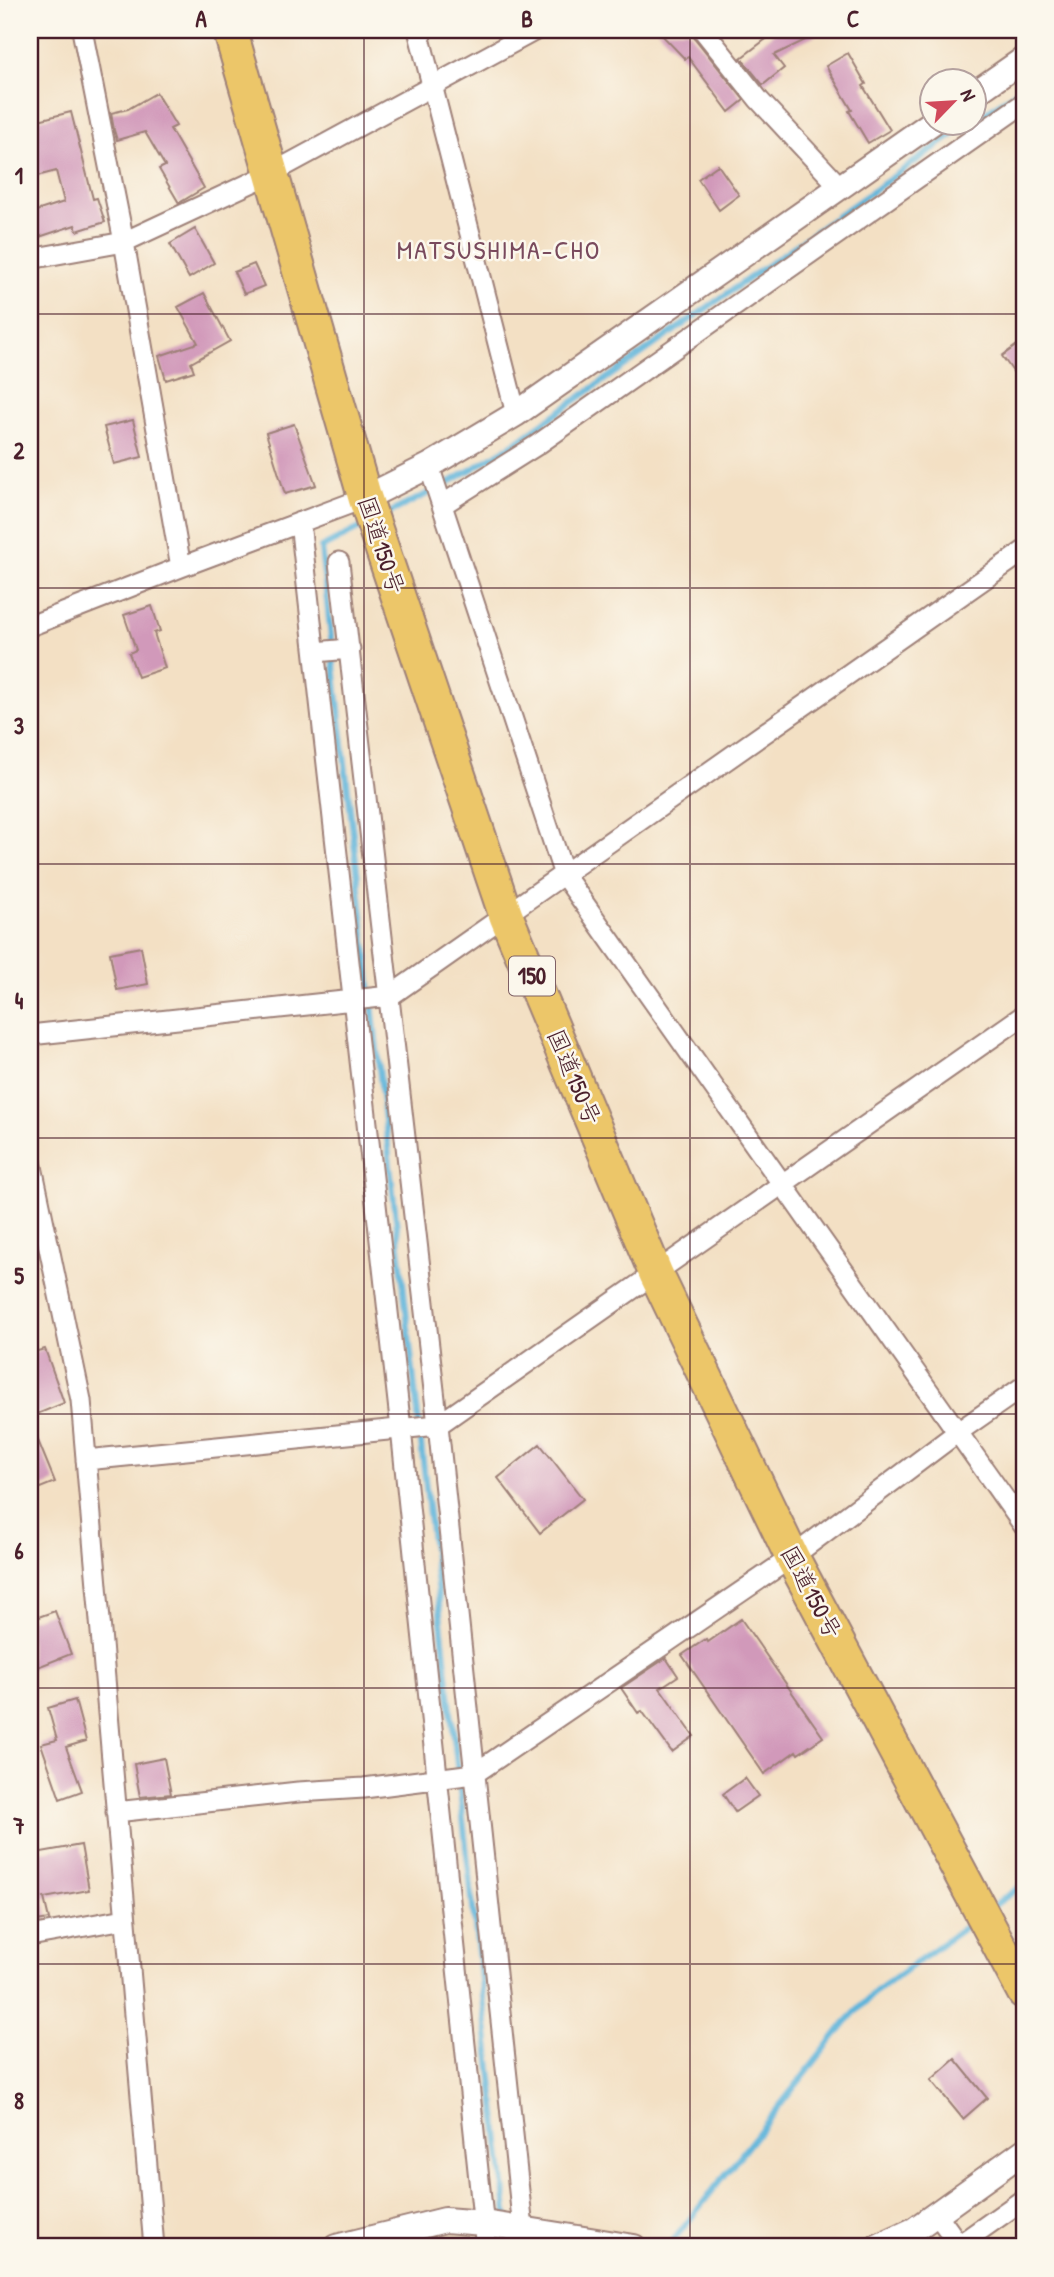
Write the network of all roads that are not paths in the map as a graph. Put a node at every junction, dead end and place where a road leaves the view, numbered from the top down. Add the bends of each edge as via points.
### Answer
1 (82, 30) edge
2 (229, 30) edge
3 (418, 30) edge
4 (536, 30) edge
5 (703, 30) edge
6 (1024, 59) edge
7 (988, 84) edge
8 (432, 85) junction
9 (1024, 103) edge
10 (918, 132) edge
11 (272, 173) junction
12 (840, 187) junction
13 (124, 242) junction
14 (30, 259) edge
15 (516, 414) junction
16 (429, 466) junction
17 (365, 498) junction
18 (442, 505) junction
19 (300, 522) junction
20 (1024, 551) edge
21 (340, 562) dead end
22 (181, 567) junction
23 (30, 626) edge
24 (350, 649) junction
25 (315, 652) junction
26 (564, 875) junction
27 (506, 916) junction
28 (390, 996) junction
29 (353, 1000) junction
30 (1024, 1015) edge
31 (30, 1035) edge
32 (30, 1157) edge
33 (783, 1185) junction
34 (656, 1274) junction
35 (1024, 1385) edge
36 (438, 1425) junction
37 (401, 1429) junction
38 (958, 1432) junction
39 (86, 1460) junction
40 (1024, 1526) edge
41 (792, 1557) junction
42 (474, 1774) junction
43 (438, 1777) junction
44 (116, 1812) junction
45 (125, 1919) junction
46 (30, 1936) edge
47 (1024, 1991) edge
48 (1024, 2151) edge
49 (1024, 2199) edge
50 (936, 2213) junction
51 (523, 2229) junction
52 (485, 2235) edge
53 (154, 2247) edge
54 (336, 2247) edge
55 (634, 2247) edge
56 (877, 2247) edge

1 - 13 street
2 - 11 highway, 国道150号 / 150
3 - 8 street
4 - 8 street
5 - 12 street via 759,100
6 - 7 street
8 - 11 street
8 - 15 street
9 - 18 street via 537,445
10 - 12 street
11 - 13 street
11 - 17 highway, 国道150号 / 150
12 - 15 street
13 - 14 street
13 - 22 street
15 - 16 street
16 - 17 street
16 - 18 street
17 - 19 street
17 - 27 highway, 国道150号 / 150
18 - 26 street
19 - 22 street
19 - 25 street
20 - 26 street
21 - 24 street
22 - 23 street
24 - 25 street
24 - 28 street
25 - 29 street
26 - 27 street
26 - 33 street
27 - 28 street
27 - 34 highway, 国道150号 / 150
28 - 29 street
28 - 36 street
29 - 31 street
29 - 37 street
30 - 33 street
32 - 39 street via 76,1368
33 - 34 street
33 - 38 street
34 - 36 street
34 - 41 highway, 国道150号 / 150
35 - 38 street
36 - 37 street
36 - 42 street
37 - 39 street
37 - 43 street
38 - 40 street
38 - 41 street
39 - 44 street
41 - 42 street
41 - 47 highway, 国道150号 / 150
42 - 43 street
42 - 51 street
43 - 44 street
43 - 52 street
44 - 45 street
45 - 46 street
45 - 53 street
48 - 50 street
49 - 50 street via 959,2245
50 - 56 street via 914,2230
51 - 52 street
51 - 55 street
52 - 54 street via 445,2220

